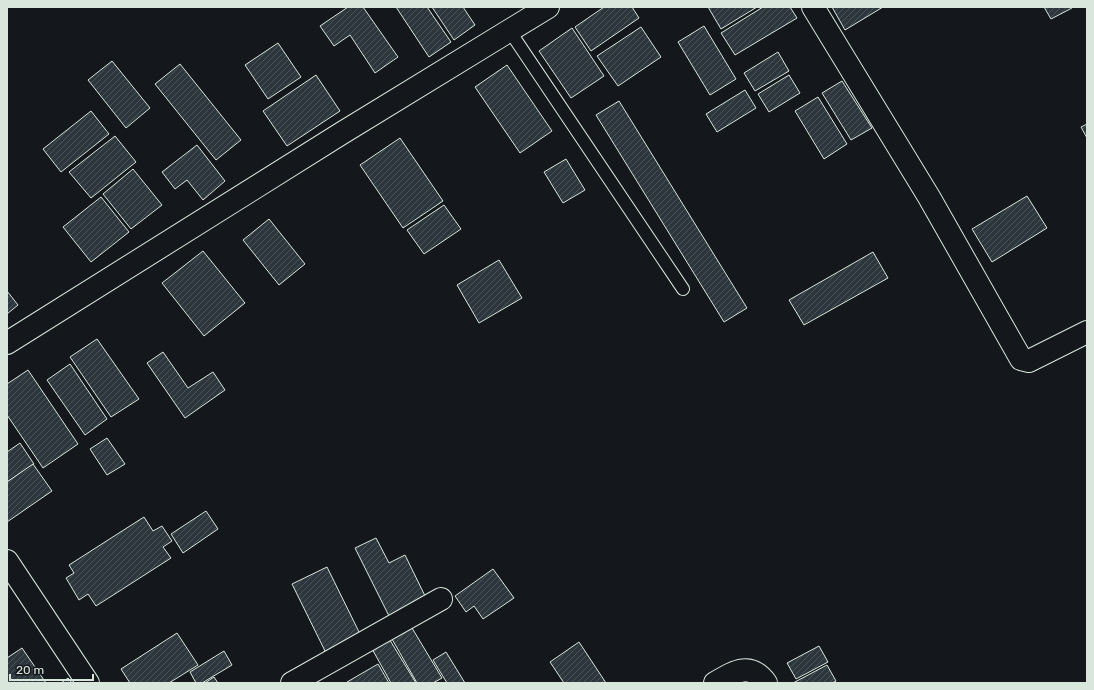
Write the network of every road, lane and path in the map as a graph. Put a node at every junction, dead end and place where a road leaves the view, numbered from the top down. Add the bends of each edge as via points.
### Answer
1 (548, 7) edge
2 (813, 7) edge
3 (509, 30) junction
4 (682, 289) dead end
5 (1087, 332) edge
6 (7, 343) edge
7 (7, 561) edge
8 (442, 599) dead end
9 (88, 683) edge
10 (292, 683) edge
11 (715, 683) edge
12 (766, 683) edge

1 - 3 street
2 - 5 street via 929,197 1021,359 1028,361
3 - 4 lane
3 - 6 street
7 - 9 street
8 - 10 street
11 - 12 street via 742,670 752,670

